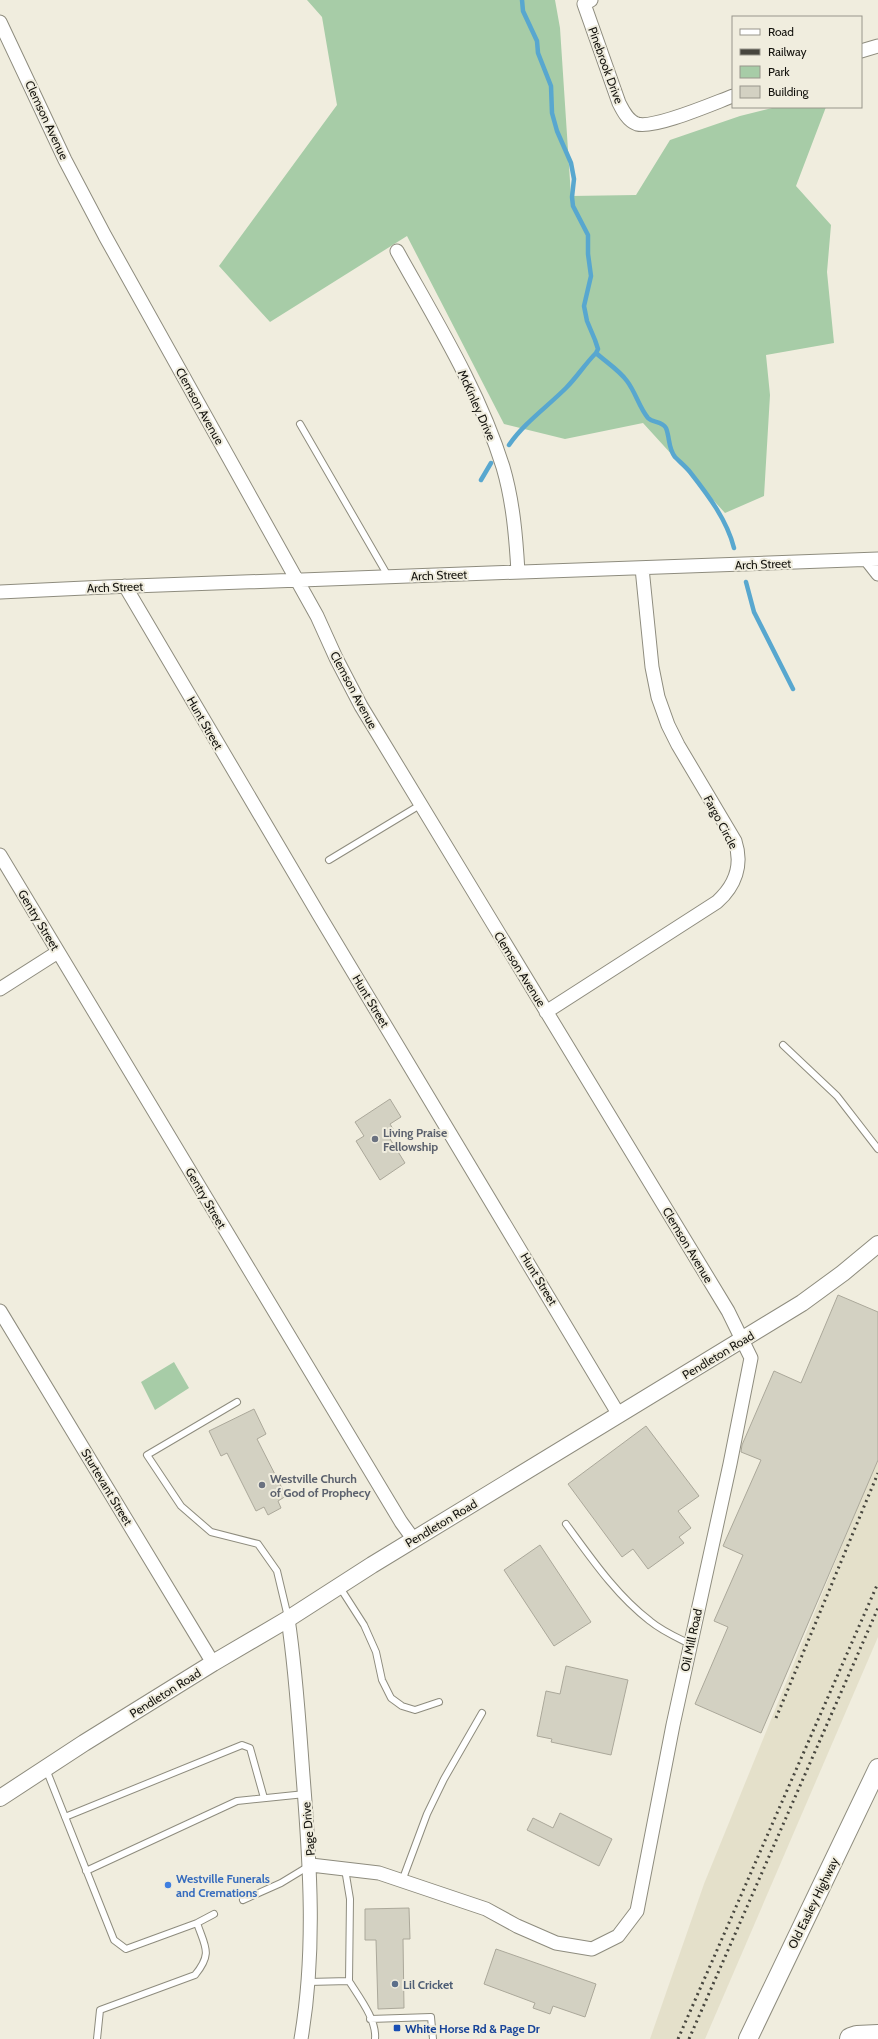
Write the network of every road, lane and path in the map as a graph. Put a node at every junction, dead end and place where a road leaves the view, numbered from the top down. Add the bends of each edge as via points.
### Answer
1 (592, 0) edge
2 (0, 22) edge
3 (878, 46) edge
4 (862, 51) edge
5 (732, 96) edge
6 (397, 251) dead end
7 (300, 424) dead end
8 (872, 560) edge
9 (642, 568) junction
10 (518, 572) junction
11 (878, 574) edge
12 (389, 577) junction
13 (297, 580) junction
14 (125, 586) junction
15 (0, 592) edge
16 (420, 805) junction
17 (0, 855) edge
18 (329, 860) dead end
19 (58, 952) junction
20 (0, 989) edge
21 (546, 1012) junction
22 (783, 1045) dead end
23 (878, 1149) edge
24 (878, 1244) edge
25 (0, 1311) edge
26 (743, 1339) junction
27 (237, 1402) dead end
28 (620, 1414) junction
29 (566, 1524) dead end
30 (414, 1540) junction
31 (339, 1586) junction
32 (288, 1619) junction
33 (690, 1644) junction
34 (213, 1663) junction
35 (439, 1702) dead end
36 (482, 1713) dead end
37 (46, 1768) junction
38 (878, 1768) edge
39 (305, 1794) junction
40 (0, 1798) edge
41 (264, 1798) junction
42 (65, 1817) junction
43 (311, 1865) junction
44 (345, 1869) junction
45 (86, 1871) junction
46 (402, 1881) junction
47 (243, 1900) dead end
48 (214, 1914) dead end
49 (197, 1923) junction
50 (349, 1981) junction
51 (308, 1982) junction
52 (370, 2019) junction
53 (878, 2028) edge
54 (862, 2037) edge
55 (97, 2039) edge
56 (301, 2039) edge
57 (375, 2039) edge
58 (433, 2039) edge
59 (748, 2039) edge

1 - 5 street, Pinebrook Drive via 584,4 619,103 628,118 637,124 657,123
2 - 13 street, Clemson Avenue via 65,160 105,236
3 - 4 street
6 - 10 street, McKinley Drive via 467,378 488,427 503,468 510,498 516,531
7 - 12 lane
8 - 9 street, Arch Street
8 - 11 street
9 - 10 street, Arch Street
9 - 21 street, Fargo Circle via 652,667 658,698 678,745 735,841 738,856 737,872 731,888 717,902
10 - 12 street, Arch Street
12 - 13 street, Arch Street
13 - 14 street, Arch Street
13 - 16 street, Clemson Avenue via 361,706
14 - 15 street, Arch Street
14 - 28 street, Hunt Street via 319,915
16 - 18 lane
16 - 21 street, Clemson Avenue
17 - 19 street, Gentry Street
19 - 20 street
19 - 30 street, Gentry Street
21 - 26 street, Clemson Avenue
22 - 23 lane via 837,1096
24 - 26 street, Pendleton Road via 802,1303
25 - 34 street, Sturtevant Street
26 - 28 street, Pendleton Road
26 - 33 street, Oil Mill Road via 751,1358
27 - 32 lane via 147,1455 182,1506 211,1532 258,1544 277,1571
28 - 30 street, Pendleton Road
29 - 33 lane via 634,1607 663,1630
30 - 31 street, Pendleton Road
31 - 32 street, Pendleton Road
31 - 35 lane via 364,1625 376,1652 382,1680 391,1698 402,1706 415,1710
32 - 34 street, Pendleton Road
32 - 39 street, Page Drive via 294,1659
33 - 46 street, Oil Mill Road via 637,1911 618,1936 592,1949 556,1943 486,1909
34 - 37 street, Pendleton Road
36 - 46 lane via 427,1814
37 - 40 street, Pendleton Road
37 - 42 lane
38 - 59 main road, Old Easley Highway
39 - 41 lane
39 - 43 street, Page Drive
41 - 42 lane via 250,1748 242,1745
41 - 45 lane via 237,1801
42 - 45 lane
43 - 44 street
43 - 47 lane
43 - 51 street, Page Drive
44 - 46 street via 379,1873
44 - 50 lane via 350,1899
45 - 49 lane via 114,1940 126,1949
48 - 49 lane
49 - 55 lane via 207,1951 203,1965 195,1975 100,2010
50 - 51 lane
50 - 52 lane
51 - 56 street, Page Drive
52 - 57 lane via 376,2031
52 - 58 lane via 431,2017
53 - 54 highway

